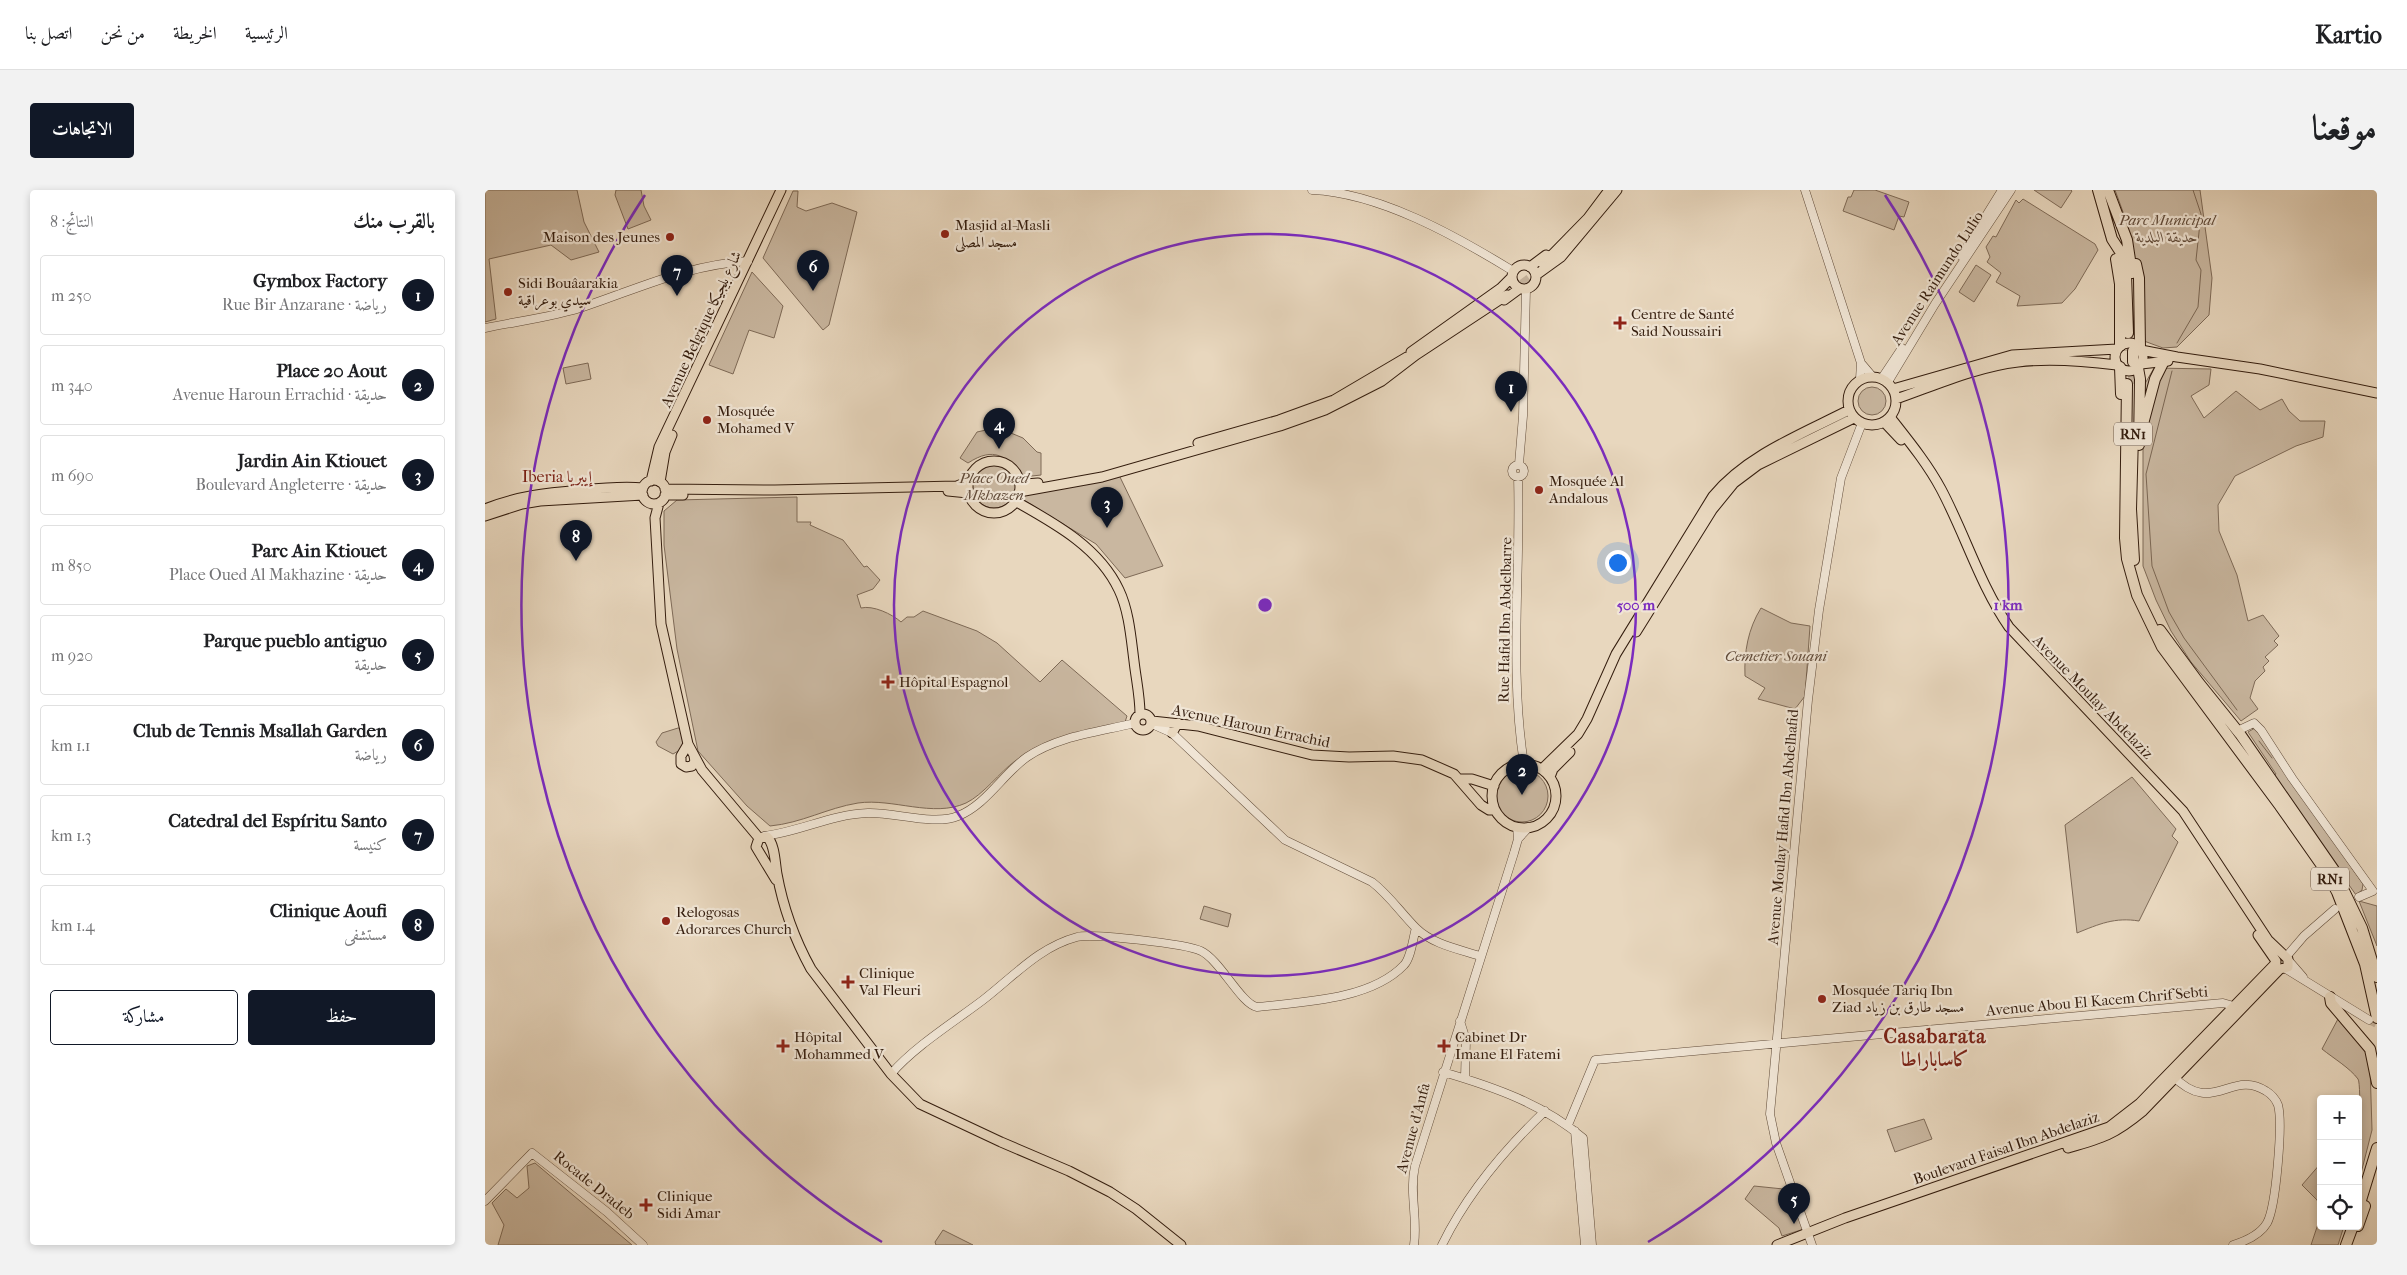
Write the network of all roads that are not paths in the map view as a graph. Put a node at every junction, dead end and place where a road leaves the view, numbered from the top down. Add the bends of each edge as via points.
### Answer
1 (781, 190) edge
2 (785, 190) edge
3 (1312, 190) edge
4 (1609, 190) edge
5 (1617, 190) edge
6 (1805, 190) edge
7 (2002, 190) edge
8 (2011, 190) edge
9 (2098, 190) edge
10 (2108, 190) edge
11 (1598, 209) junction
12 (2112, 238) junction
13 (2127, 240) junction
14 (748, 261) junction
15 (1538, 269) junction
16 (1513, 274) junction
17 (1523, 289) junction
18 (1506, 292) tunnel mouth
19 (485, 328) edge
20 (2130, 349) junction
21 (2177, 357) junction
22 (2164, 361) junction
23 (1403, 362) junction
24 (1861, 363) junction
25 (2130, 365) junction
26 (1872, 376) junction
27 (1860, 379) junction
28 (1888, 383) junction
29 (2130, 384) tunnel mouth
30 (2377, 393) edge
31 (1896, 399) junction
32 (1851, 414) junction
33 (1887, 420) junction
34 (1862, 424) junction
35 (2140, 432) junction
36 (1019, 481) junction
37 (968, 482) junction
38 (2129, 482) junction
39 (660, 490) junction
40 (643, 492) junction
41 (1019, 492) junction
42 (968, 494) junction
43 (1015, 501) junction
44 (649, 503) junction
45 (485, 509) edge
46 (485, 516) edge
47 (655, 518) junction
48 (1140, 714) junction
49 (1152, 722) junction
50 (1135, 723) junction
51 (1178, 723) junction
52 (2240, 731) junction
53 (1173, 733) junction
54 (687, 756) junction
55 (1524, 764) junction
56 (690, 766) junction
57 (1542, 769) junction
58 (702, 770) junction
59 (1550, 777) junction
60 (1460, 779) junction
61 (1493, 786) junction
62 (1495, 810) junction
63 (1517, 827) junction
64 (1529, 827) junction
65 (1518, 839) junction
66 (767, 840) junction
67 (759, 851) junction
68 (779, 885) junction
69 (2359, 897) dead end
70 (2335, 909) dead end
71 (1416, 928) junction
72 (1480, 956) junction
73 (2282, 962) junction
74 (2377, 977) edge
75 (2330, 997) junction
76 (2237, 1010) junction
77 (2373, 1019) edge
78 (1460, 1021) junction
79 (1778, 1044) junction
80 (1443, 1072) junction
81 (891, 1074) junction
82 (2172, 1076) junction
83 (1465, 1078) junction
84 (2377, 1083) edge
85 (1545, 1111) junction
86 (1567, 1125) junction
87 (1575, 1131) junction
88 (2377, 1148) edge
89 (2377, 1171) edge
90 (2362, 1197) edge
91 (485, 1201) edge
92 (2362, 1214) edge
93 (2352, 1230) edge
94 (2357, 1230) edge
95 (1809, 1238) edge
96 (643, 1245) edge
97 (1181, 1245) edge
98 (1414, 1245) edge
99 (1442, 1245) edge
100 (1585, 1245) edge
101 (1592, 1245) edge
102 (1777, 1245) edge
103 (1786, 1245) edge
104 (2233, 1245) edge
105 (2346, 1245) edge
106 (2351, 1245) edge

1 - 14 main road, Avenue Belgique شارع بلجيكا
2 - 39 main road, Avenue Belgique شارع بلجيكا via 666,448
3 - 16 street via 1371,200 1451,236
4 - 11 main road
5 - 11 main road
6 - 24 street
7 - 28 street, Avenue Raimundo Lulio
8 - 28 street, Avenue Raimundo Lulio via 1935,304
9 - 12 highway
10 - 13 highway
11 - 15 main road
11 - 15 main road via 1543,258
12 - 13 highway via 2121,253 2127,274 2130,333 2134,286
12 - 20 highway
13 - 20 highway via 2139,278
14 - 19 street via 693,269 585,307
14 - 39 main road, Avenue Belgique شارع بلجيكا via 659,447
15 - 16 main road via 1522,265
15 - 17 main road via 1535,283
16 - 17 main road via 1514,284
16 - 23 main road via 1501,288 1427,340
17 - 23 main road via 1431,349
17 - 55 street, Rue Hafid Ibn Abdelbarre via 1523,416 1519,464 1512,471 1518,477 1517,698
18 - 23 main road
20 - 21 main road
20 - 25 highway
20 - 25 main road via 2115,360
20 - 28 main road via 2011,355
21 - 22 main road
21 - 30 main road via 2253,368
22 - 25 main road
22 - 35 highway via 2155,379
23 - 36 main road via 1334,400 1279,420 1100,472 1031,484
23 - 41 main road via 1382,381 1340,404 1286,424 1102,477
24 - 26 street
24 - 27 street
25 - 31 main road via 2078,361 2018,362 1964,375
25 - 35 highway via 2140,379
25 - 38 highway via 2120,459
26 - 27 main road
26 - 28 main road
27 - 32 main road via 1849,393
28 - 31 main road
29 - 38 highway, RN1
31 - 33 main road
32 - 34 main road
32 - 57 main road via 1751,462 1713,496 1616,654 1578,734
32 - 59 main road via 1758,465 1723,494 1621,657 1588,730
33 - 34 main road
33 - 73 main road, Avenue Moulay Abdelaziz via 1928,476 1967,549 1996,616 2182,817
34 - 79 street, Avenue Moulay Hafid Ibn Abdelhafid via 1841,478 1819,610
35 - 38 highway via 2139,464
36 - 37 main road via 1012,468 992,461 978,466
36 - 41 main road
37 - 39 main road via 957,486
37 - 42 main road
38 - 52 highway, RN1 via 2134,558 2150,612 2168,643
38 - 77 highway, RN1 via 2125,538 2127,559 2146,616 2162,647 2231,738 2331,881 2365,964
39 - 40 main road
39 - 42 main road via 957,490
39 - 44 main road
39 - 47 main road
40 - 44 main road
40 - 45 main road via 605,488 537,493
40 - 46 main road via 540,500
41 - 43 main road
42 - 43 main road via 978,507 991,513 1005,510
43 - 48 main road via 1072,536 1112,577 1127,612
44 - 47 main road
47 - 54 main road via 661,624 688,744
48 - 49 main road via 1147,714
48 - 50 main road
49 - 50 main road via 1144,731
49 - 51 main road, Avenue Haroun Errachid
49 - 53 street
50 - 66 street via 1071,738 1039,750 1010,770 973,807 953,818 852,814
51 - 53 main road
51 - 60 main road, Avenue Haroun Errachid via 1304,754 1414,758
52 - 69 street via 2254,723 2258,726 2373,891
52 - 74 highway, RN1 via 2339,878 2362,928
53 - 71 street via 1285,840 1378,886
54 - 56 main road via 695,761
54 - 56 main road via 683,766
54 - 58 main road
55 - 57 main road
55 - 61 main road via 1502,772
56 - 58 main road
57 - 59 main road
58 - 66 main road
59 - 64 main road via 1556,794 1552,811 1538,824
60 - 61 main road, Avenue Haroun Errachid
60 - 62 main road, Avenue Haroun Errachid via 1481,805
61 - 62 main road
62 - 63 main road via 1505,821
63 - 64 main road
63 - 65 street, Avenue d'Anfa
64 - 65 street, Avenue d'Anfa
65 - 72 street, Avenue d'Anfa
66 - 67 main road via 767,852
66 - 67 main road via 755,845
66 - 68 main road
67 - 68 main road
68 - 81 main road via 801,950 811,969
70 - 73 street
71 - 72 street via 1435,941
71 - 81 street via 1405,964 1369,988 1353,994 1255,1006 1201,951 1105,936 1077,937 1055,944 1034,957
72 - 78 street, Avenue d'Anfa
73 - 75 street, Avenue Moulay Abdelaziz
73 - 76 main road, Boulevard Faisal Ibn Abdelaziz
75 - 77 street, Avenue Moulay Abdelaziz
75 - 84 highway via 2331,1003 2370,1049
76 - 79 street, Avenue Abou El Kacem Chrif Sebti via 2223,1003
76 - 82 main road, Boulevard Faisal Ibn Abdelaziz
78 - 80 street, Avenue d'Anfa
78 - 83 street, Avenue d'Anfa via 1465,1040
79 - 86 street, Avenue Abou El Kacem Chrif Sebti via 1595,1060
79 - 95 street, Avenue Moulay Hafid Ibn Abdelhafid via 1770,1123
80 - 83 street
80 - 98 street, Avenue d'Anfa via 1413,1171
81 - 97 main road via 913,1098 929,1109 1110,1192 1136,1208
82 - 95 main road, Boulevard Faisal Ibn Abdelaziz via 2109,1127
82 - 104 street via 2199,1093 2215,1094 2242,1084 2257,1086 2271,1094 2278,1105 2278,1154 2272,1212 2261,1231
83 - 85 street
85 - 86 street
85 - 99 street via 1513,1142 1482,1181
86 - 87 street
87 - 100 street
87 - 101 street via 1583,1138
88 - 90 highway
89 - 92 highway
91 - 96 street, Rocade Dradeb via 532,1153
93 - 105 highway
94 - 106 highway
95 - 102 main road, Boulevard Faisal Ibn Abdelaziz
95 - 103 main road, Boulevard Faisal Ibn Abdelaziz

